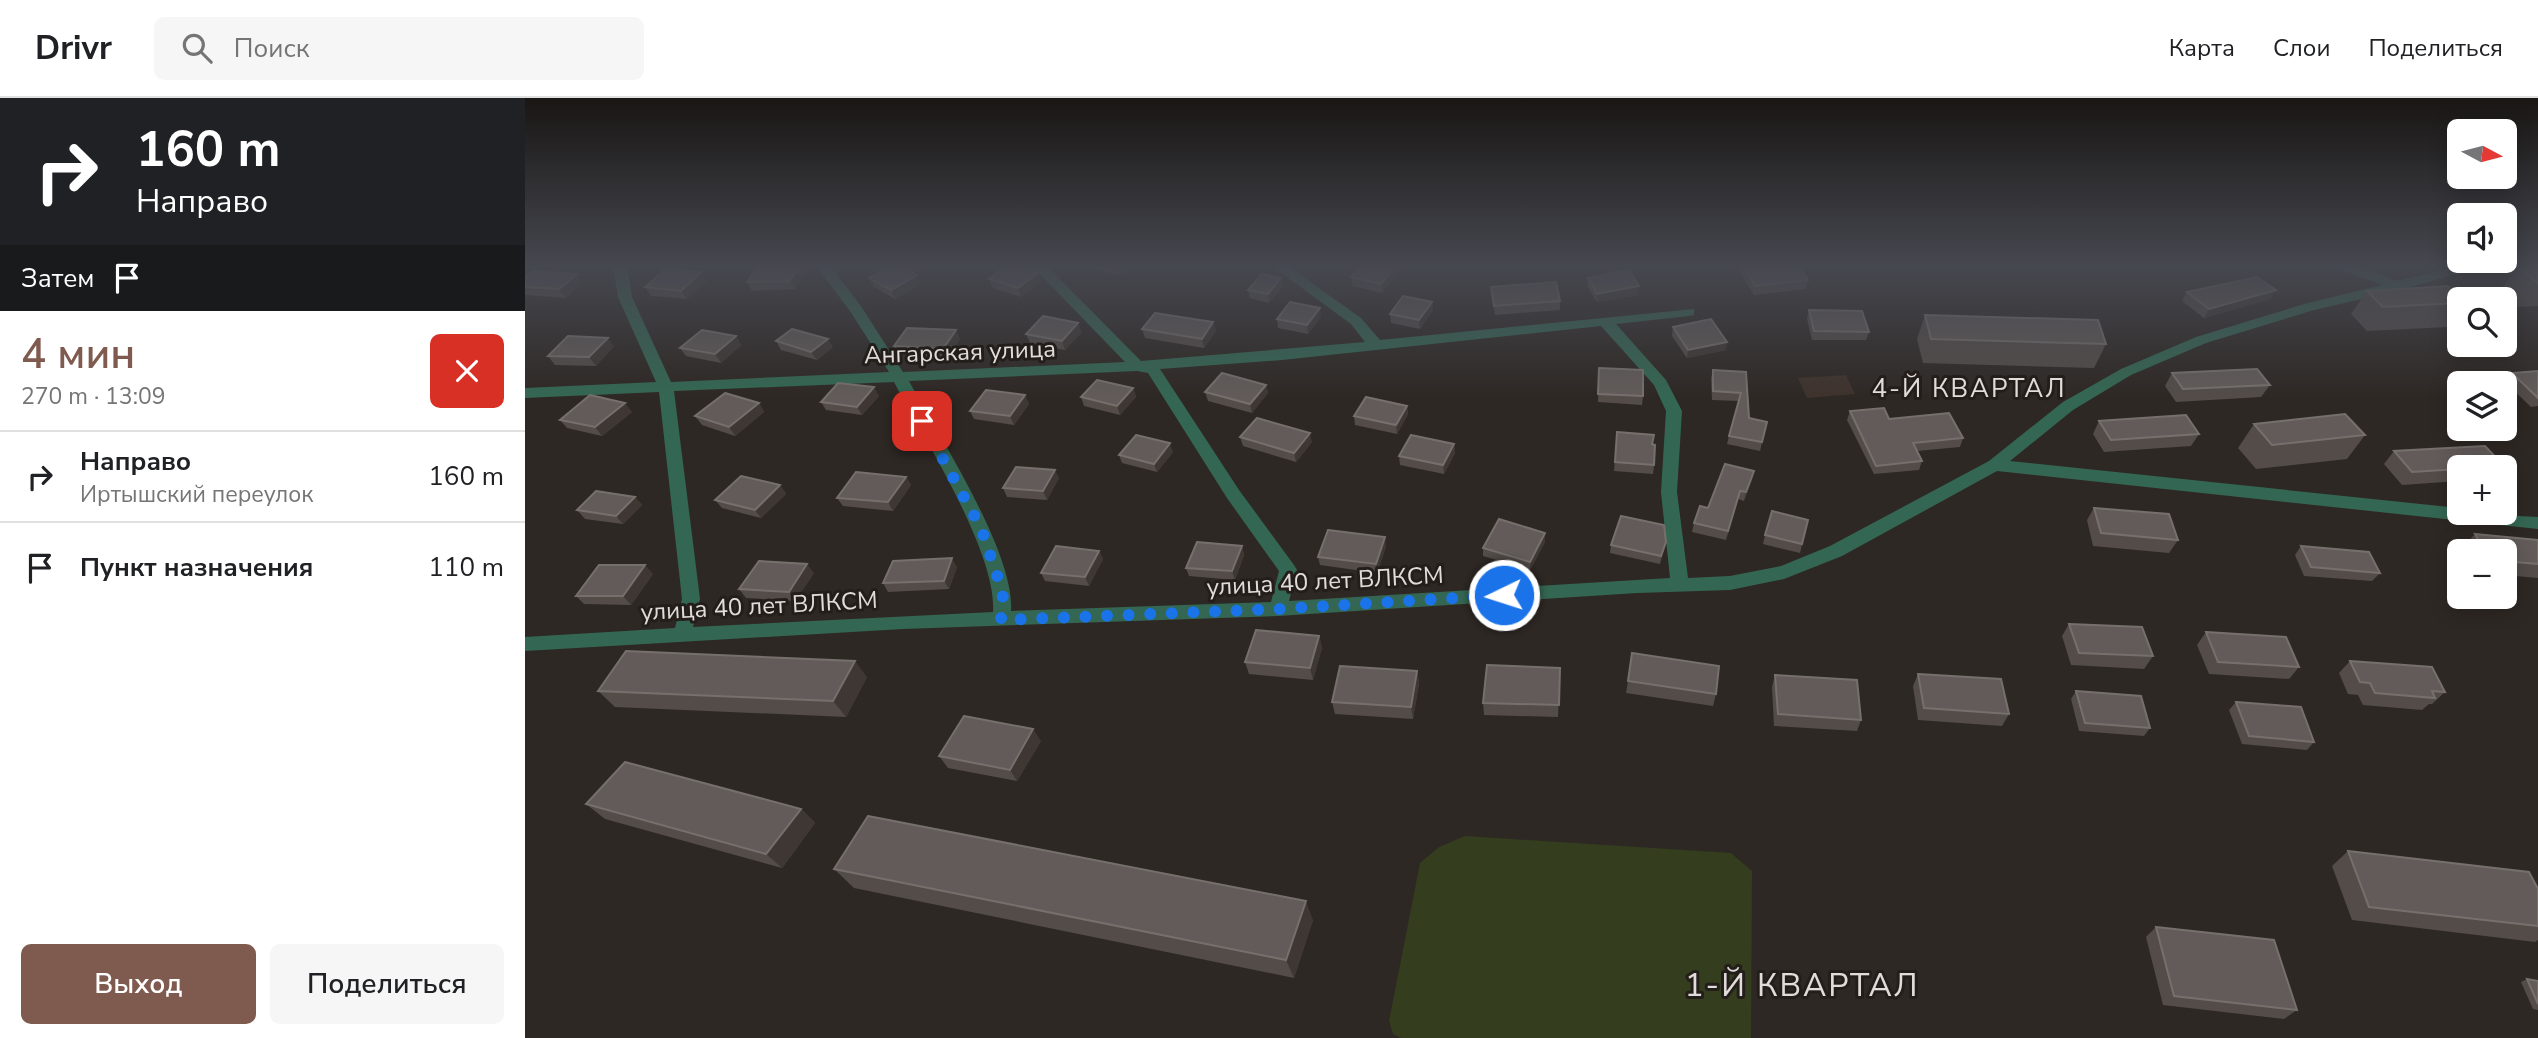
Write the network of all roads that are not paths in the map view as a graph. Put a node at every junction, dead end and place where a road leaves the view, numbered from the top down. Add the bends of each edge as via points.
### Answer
1 (631, 310) edge
2 (857, 310) edge
3 (1082, 310) edge
4 (1340, 310) edge
5 (2300, 310) edge
6 (1689, 312) dead end
7 (1605, 321) junction
8 (1376, 345) junction
9 (1137, 366) junction
10 (899, 377) junction
11 (666, 387) junction
12 (525, 393) edge
13 (1995, 465) junction
14 (2538, 523) edge
15 (1679, 585) junction
16 (1278, 609) junction
17 (1001, 620) junction
18 (682, 636) junction
19 (525, 644) edge

1 - 11 street
2 - 10 street
3 - 9 street
4 - 8 street
5 - 13 street, улица 40 лет ВЛКСМ via 2201,340 2126,372 2068,406
6 - 7 street, Ангарская улица
7 - 8 street, Ангарская улица
7 - 15 street via 1661,383 1674,411 1669,492
8 - 9 street, Ангарская улица
9 - 10 street, Ангарская улица
9 - 16 street via 1153,370 1288,570
10 - 11 street, Ангарская улица
10 - 17 street via 981,528 1003,593
11 - 12 street, Ангарская улица
11 - 18 street via 691,598
13 - 14 street
13 - 15 street, улица 40 лет ВЛКСМ via 1836,551 1784,572 1730,583
15 - 16 street, улица 40 лет ВЛКСМ
16 - 17 street, улица 40 лет ВЛКСМ
17 - 18 street, улица 40 лет ВЛКСМ
18 - 19 street, улица 40 лет ВЛКСМ

